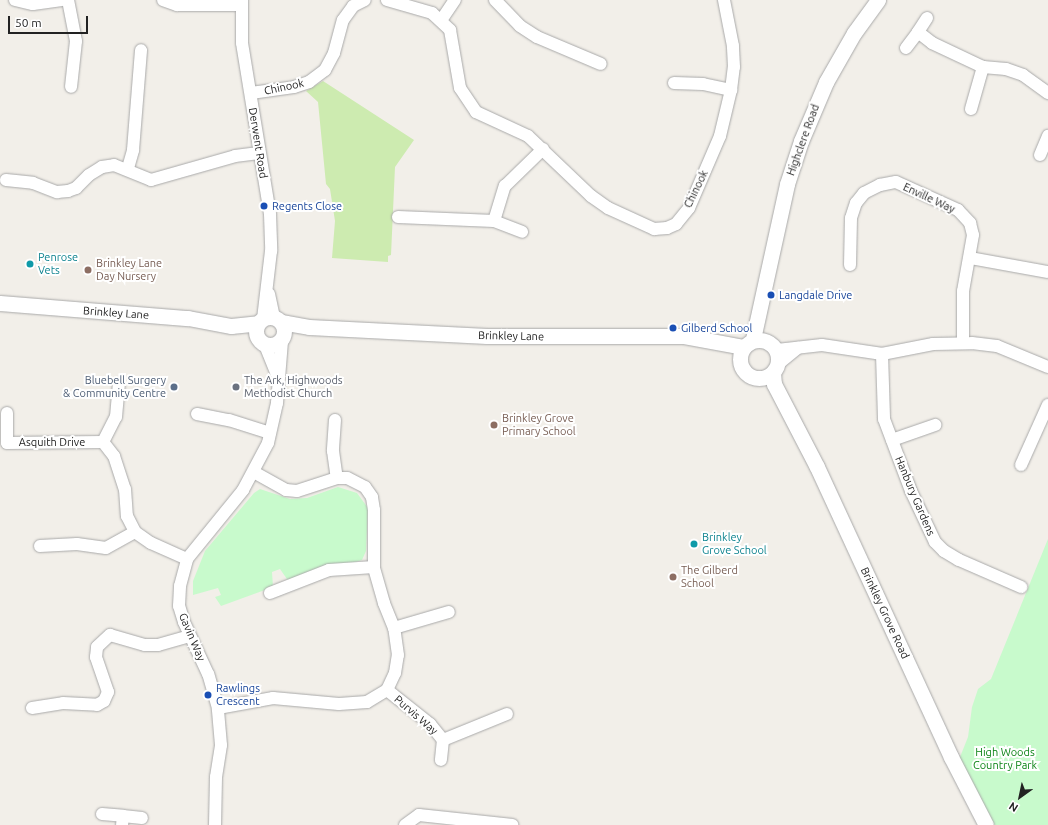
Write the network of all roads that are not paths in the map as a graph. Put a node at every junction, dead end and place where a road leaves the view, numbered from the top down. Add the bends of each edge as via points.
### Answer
1 (15, 0) edge
2 (62, 0) edge
3 (68, 0) edge
4 (163, 0) edge
5 (366, 0) edge
6 (387, 0) edge
7 (455, 0) edge
8 (495, 0) edge
9 (724, 0) edge
10 (878, 0) edge
11 (242, 2) edge
12 (928, 18) dead end
13 (442, 19) junction
14 (918, 32) junction
15 (906, 48) dead end
16 (141, 50) dead end
17 (601, 64) dead end
18 (983, 66) junction
19 (674, 83) dead end
20 (71, 87) dead end
21 (731, 90) junction
22 (251, 93) junction
23 (1048, 93) edge
24 (971, 109) dead end
25 (1048, 136) edge
26 (543, 149) junction
27 (259, 153) junction
28 (1040, 155) dead end
29 (128, 168) junction
30 (6, 180) dead end
31 (398, 217) dead end
32 (494, 221) junction
33 (522, 232) dead end
34 (970, 258) junction
35 (850, 265) dead end
36 (1048, 272) edge
37 (0, 303) edge
38 (231, 326) junction
39 (274, 326) junction
40 (261, 342) junction
41 (963, 344) junction
42 (882, 354) junction
43 (761, 356) junction
44 (1048, 367) edge
45 (278, 378) junction
46 (119, 384) dead end
47 (1048, 405) edge
48 (7, 413) dead end
49 (196, 414) dead end
50 (335, 420) dead end
51 (935, 425) dead end
52 (270, 433) junction
53 (892, 440) junction
54 (103, 442) junction
55 (1021, 465) dead end
56 (254, 472) junction
57 (337, 478) junction
58 (135, 532) junction
59 (40, 546) dead end
60 (187, 559) junction
61 (374, 566) junction
62 (1021, 587) dead end
63 (270, 593) dead end
64 (449, 612) dead end
65 (394, 628) junction
66 (190, 636) junction
67 (387, 690) junction
68 (32, 708) dead end
69 (218, 708) junction
70 (507, 714) dead end
71 (443, 740) junction
72 (442, 760) dead end
73 (102, 814) dead end
74 (142, 818) dead end
75 (123, 820) edge
76 (215, 825) edge
77 (406, 825) edge
78 (512, 825) edge
79 (986, 825) edge

1 - 2 street via 33,4
3 - 20 street via 76,41
4 - 11 street via 177,5
5 - 22 street, Chinook via 353,6 343,20 334,53 325,70 309,82 294,87
6 - 13 street via 432,13
7 - 13 street
8 - 17 street via 520,26 531,33
9 - 21 street, Chinook via 733,46
10 - 43 street, Highclere Road via 854,32 813,110 787,184 762,295
11 - 22 street, Derwent Road via 242,43
12 - 14 street
13 - 26 street, Chinook via 450,30 460,88 467,101 476,112 528,136
14 - 15 street
14 - 18 street via 957,56
16 - 29 street via 133,150
18 - 23 street via 1006,69 1023,75
18 - 24 street
19 - 21 street via 703,84
21 - 26 street, Chinook via 720,136 701,181 688,208 676,224 666,228 654,230 608,208 591,196
22 - 27 street, Derwent Road
25 - 28 street
26 - 32 street via 505,186
27 - 29 street via 235,156 151,180 139,177
27 - 39 street, Derwent Road via 270,214 268,287
29 - 30 street via 114,165 102,167 76,188 68,191 57,192 33,183
31 - 32 street
32 - 33 street
34 - 35 street, Enville Way via 973,235 970,223 958,210 896,182 880,185 864,193 856,204 851,218
34 - 36 street
34 - 41 street, Enville Way via 963,291
37 - 38 street, Brinkley Lane via 188,318
38 - 39 street, Brinkley Lane
38 - 40 street, Brinkley Lane via 241,334
39 - 40 street via 255,331
39 - 40 street, Brinkley Lane via 275,345
39 - 43 street, Brinkley Lane via 487,336 684,336
39 - 45 street
40 - 45 street
41 - 42 street via 933,344
41 - 44 street via 997,346
42 - 43 street via 837,346 799,347
42 - 53 street, Hanbury Gardens via 884,419
43 - 79 street, Brinkley Grove Road via 785,401 951,757
45 - 52 street, Gavin Way via 277,403
46 - 54 street via 116,417
47 - 55 street
48 - 54 street, Asquith Drive via 7,442
49 - 52 street via 229,420
50 - 57 street via 333,451
51 - 53 street
52 - 56 street, Gavin Way
53 - 62 street, Hanbury Gardens via 911,491 935,542 959,560
54 - 58 street via 114,456 125,489 127,516
56 - 57 street via 286,490 297,491
56 - 60 street, Gavin Way via 243,490
57 - 61 street via 357,482 372,497
58 - 59 street via 106,548 77,544
58 - 60 street via 151,543
60 - 66 street, Gavin Way via 182,573 179,606
61 - 63 street via 329,570
61 - 65 street
64 - 65 street
65 - 67 street via 398,655 396,673
66 - 68 street via 158,645 145,645 110,636 97,647 96,657 108,692 104,701 97,705 63,703
66 - 69 street, Gavin Way via 208,674
67 - 69 street via 367,702 355,704 273,698
67 - 71 street, Purvis Way via 430,724
69 - 76 street, Gavin Way via 221,745 216,777
70 - 71 street, Purvis Way
71 - 72 street, Purvis Way
73 - 75 street
74 - 75 street
77 - 78 street via 418,815

